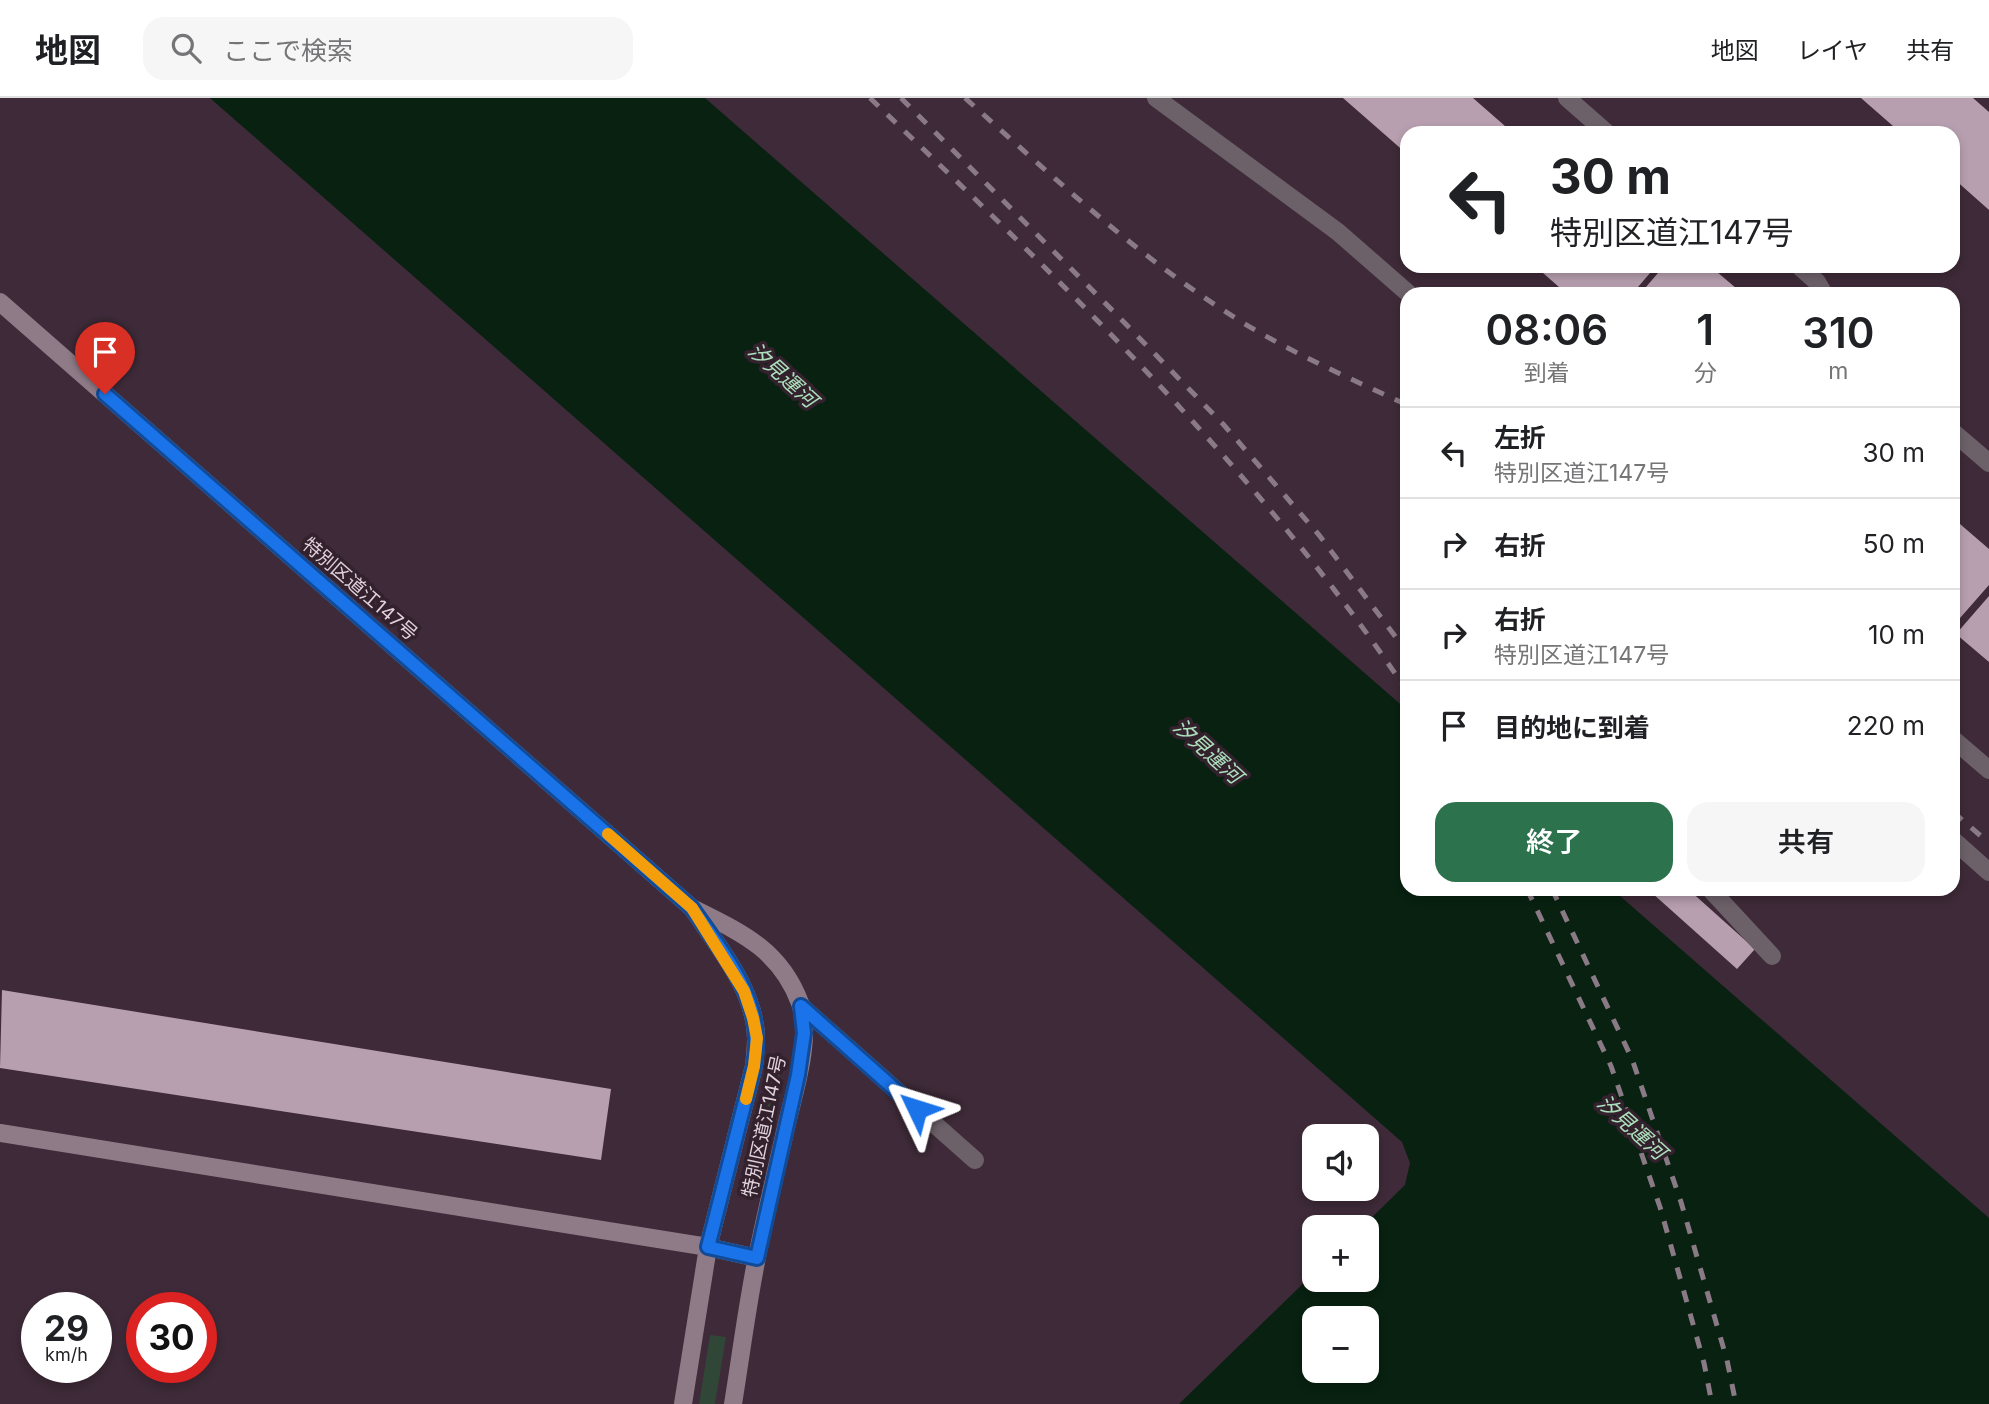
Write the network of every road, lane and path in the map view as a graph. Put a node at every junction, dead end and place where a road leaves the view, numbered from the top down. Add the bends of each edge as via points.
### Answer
1 (1156, 98) edge
2 (1567, 98) edge
3 (1599, 126) edge
4 (1807, 273) edge
5 (1401, 287) edge
6 (1820, 287) edge
7 (0, 302) edge
8 (1960, 438) edge
9 (1989, 463) edge
10 (1960, 745) edge
11 (1989, 770) edge
12 (1960, 847) edge
13 (1989, 872) edge
14 (1716, 896) edge
15 (692, 908) junction
16 (1772, 956) dead end
17 (801, 1006) junction
18 (0, 1133) edge
19 (975, 1160) dead end
20 (708, 1247) junction
21 (757, 1258) junction
22 (683, 1404) edge
23 (733, 1404) edge

1 - 5 street via 1338,232
2 - 3 street
4 - 6 street
7 - 15 street, 特別区道江147号
8 - 9 street
10 - 11 street
12 - 13 street
14 - 16 street
15 - 17 street, 特別区道江147号 via 747,936 775,959
15 - 20 street, 特別区道江147号 via 744,991 757,1038
17 - 19 street
17 - 21 street, 特別区道江147号 via 804,1033 798,1075
18 - 20 street
20 - 21 street
20 - 22 street, 特別区道江147号
21 - 23 street, 特別区道江147号

